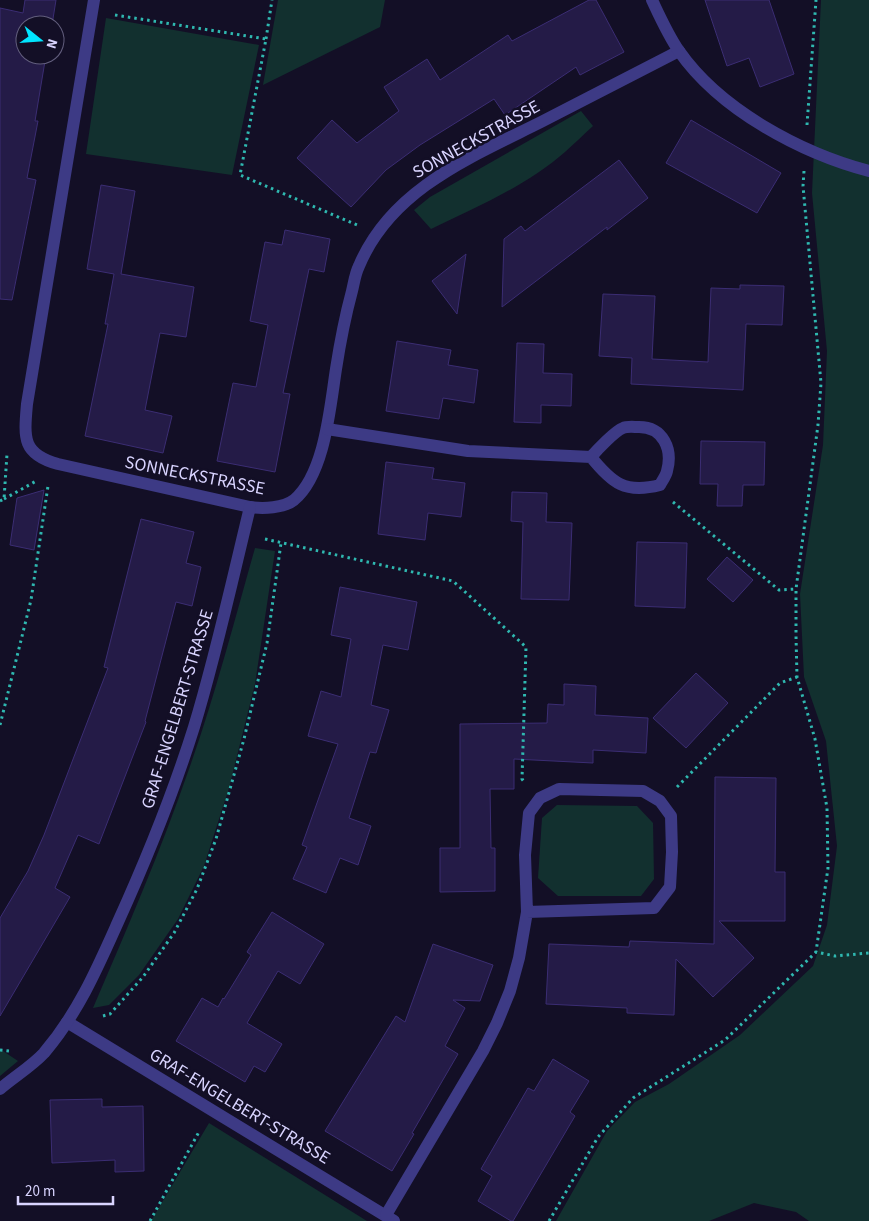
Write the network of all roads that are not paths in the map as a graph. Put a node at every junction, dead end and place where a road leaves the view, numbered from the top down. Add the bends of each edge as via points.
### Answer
1 (652, 0) edge
2 (93, 6) edge
3 (679, 51) junction
4 (869, 171) edge
5 (327, 429) junction
6 (591, 457) junction
7 (250, 508) junction
8 (527, 912) junction
9 (68, 1022) junction
10 (0, 1089) edge
11 (390, 1218) edge

1 - 3 street
2 - 7 street, SONNECKSTRASSE via 27,404 25,427 28,444 33,453 44,460
3 - 4 street via 702,78 740,111 805,148
3 - 5 street, SONNECKSTRASSE via 466,160 424,185 393,212 376,233 358,267 346,311
5 - 6 street via 468,452
5 - 7 street, SONNECKSTRASSE via 314,470 293,502 266,509
6 - 6 street via 622,486 642,490 660,485 669,461 662,435 641,427 623,428
7 - 9 street, GRAF-ENGELBERT-STRASSE via 194,727 162,820 84,996
8 - 8 street via 654,908 670,887 672,852 671,816 660,801 644,791 605,789 559,789 540,798 529,813
8 - 11 street via 519,958 497,1023
9 - 10 street, GRAF-ENGELBERT-STRASSE via 43,1054
9 - 11 street, GRAF-ENGELBERT-STRASSE

